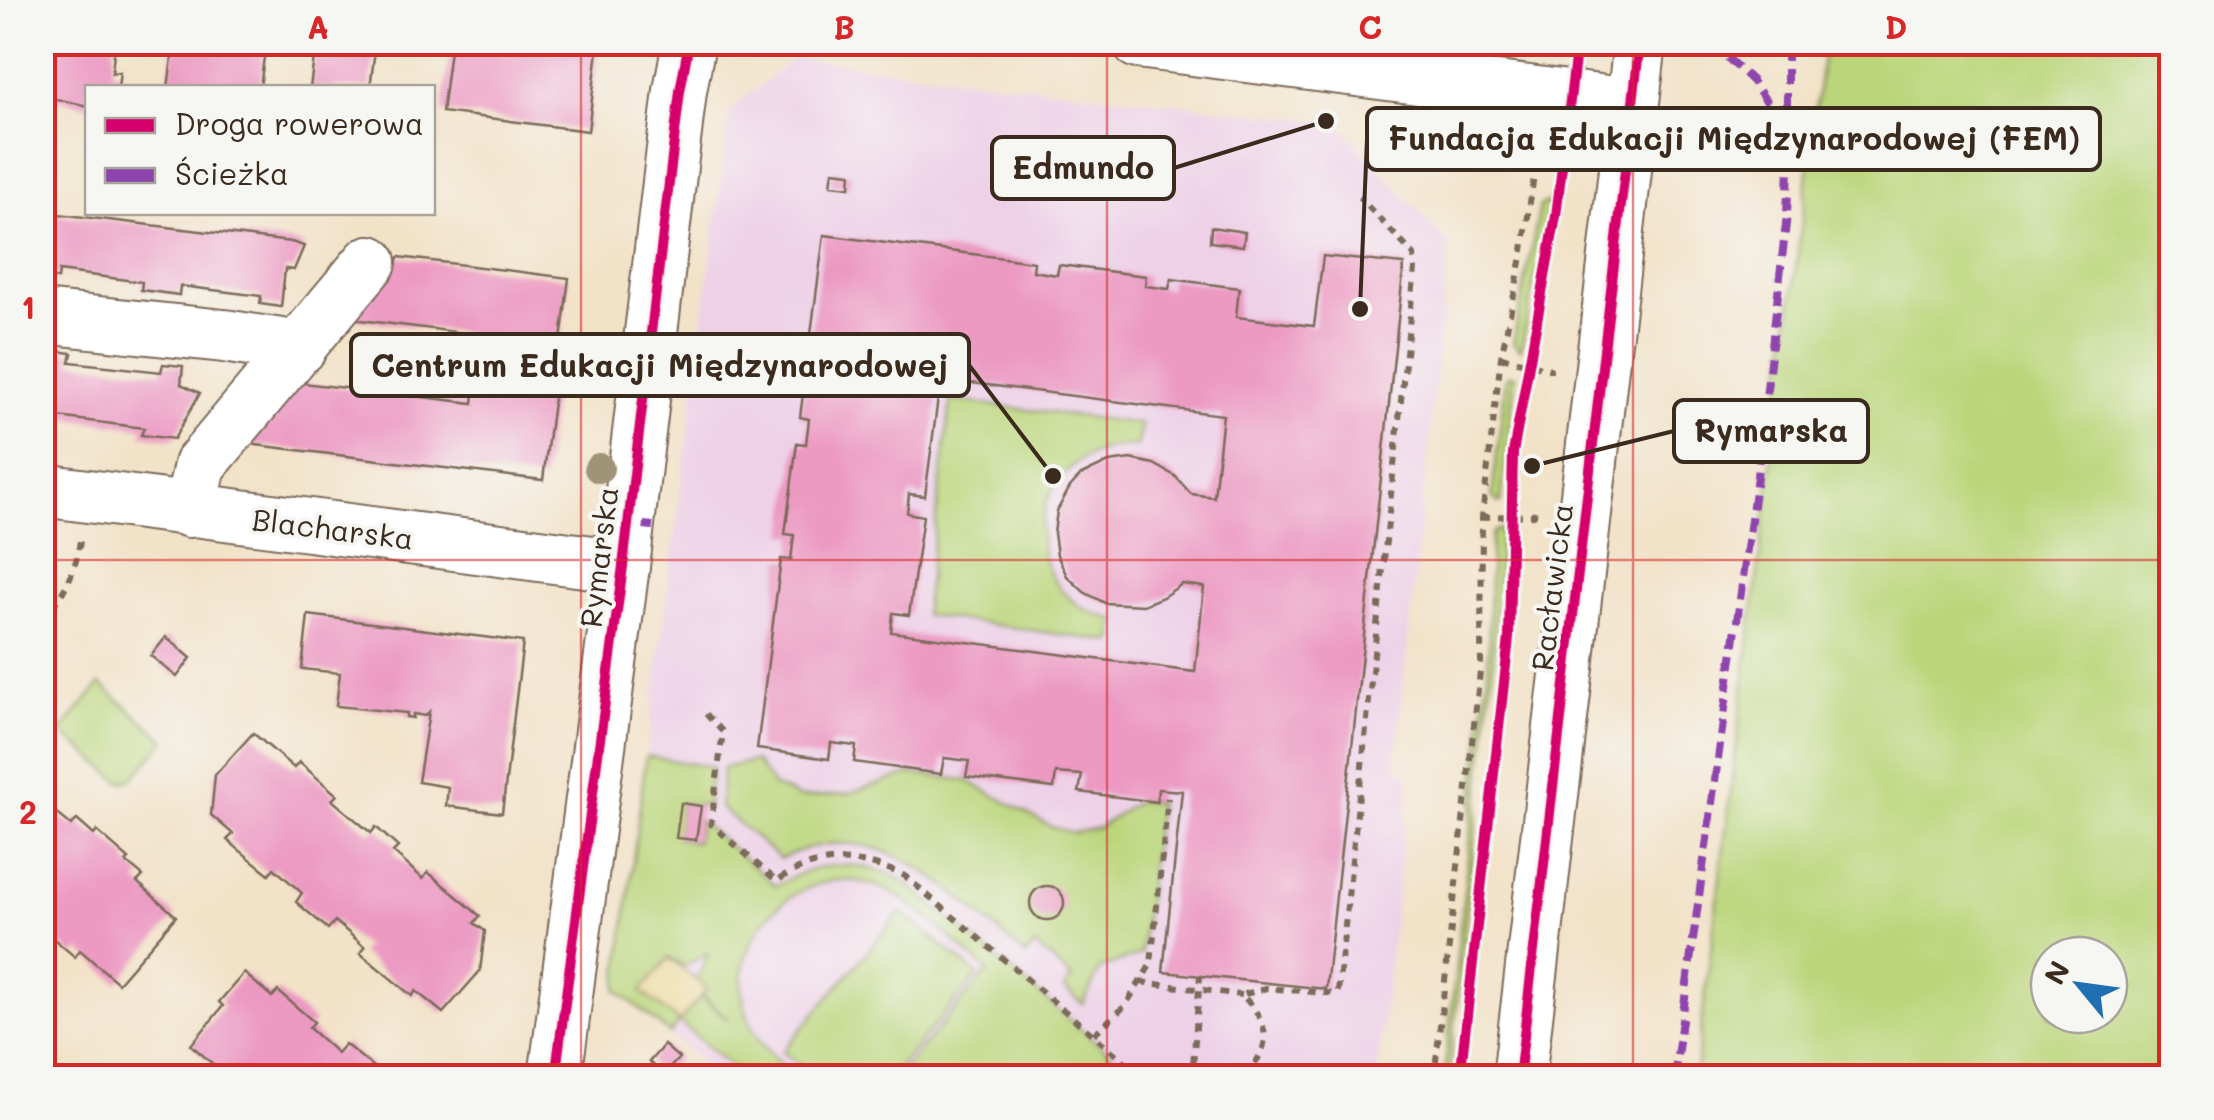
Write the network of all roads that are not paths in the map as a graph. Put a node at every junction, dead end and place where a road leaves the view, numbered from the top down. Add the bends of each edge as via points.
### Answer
1 (690, 42) edge
2 (1138, 42) edge
3 (1640, 42) edge
4 (1630, 106) junction
5 (370, 262) dead end
6 (42, 318) edge
7 (300, 348) junction
8 (42, 490) edge
9 (190, 511) junction
10 (623, 566) junction
11 (555, 1078) edge
12 (1518, 1078) edge

1 - 10 street, Rymarska
2 - 4 street
3 - 4 street, Racławicka
4 - 12 street, Racławicka
5 - 7 street
6 - 7 street
7 - 9 street via 200,465
8 - 9 street, Blacharska
9 - 10 street, Blacharska
10 - 11 street, Rymarska

